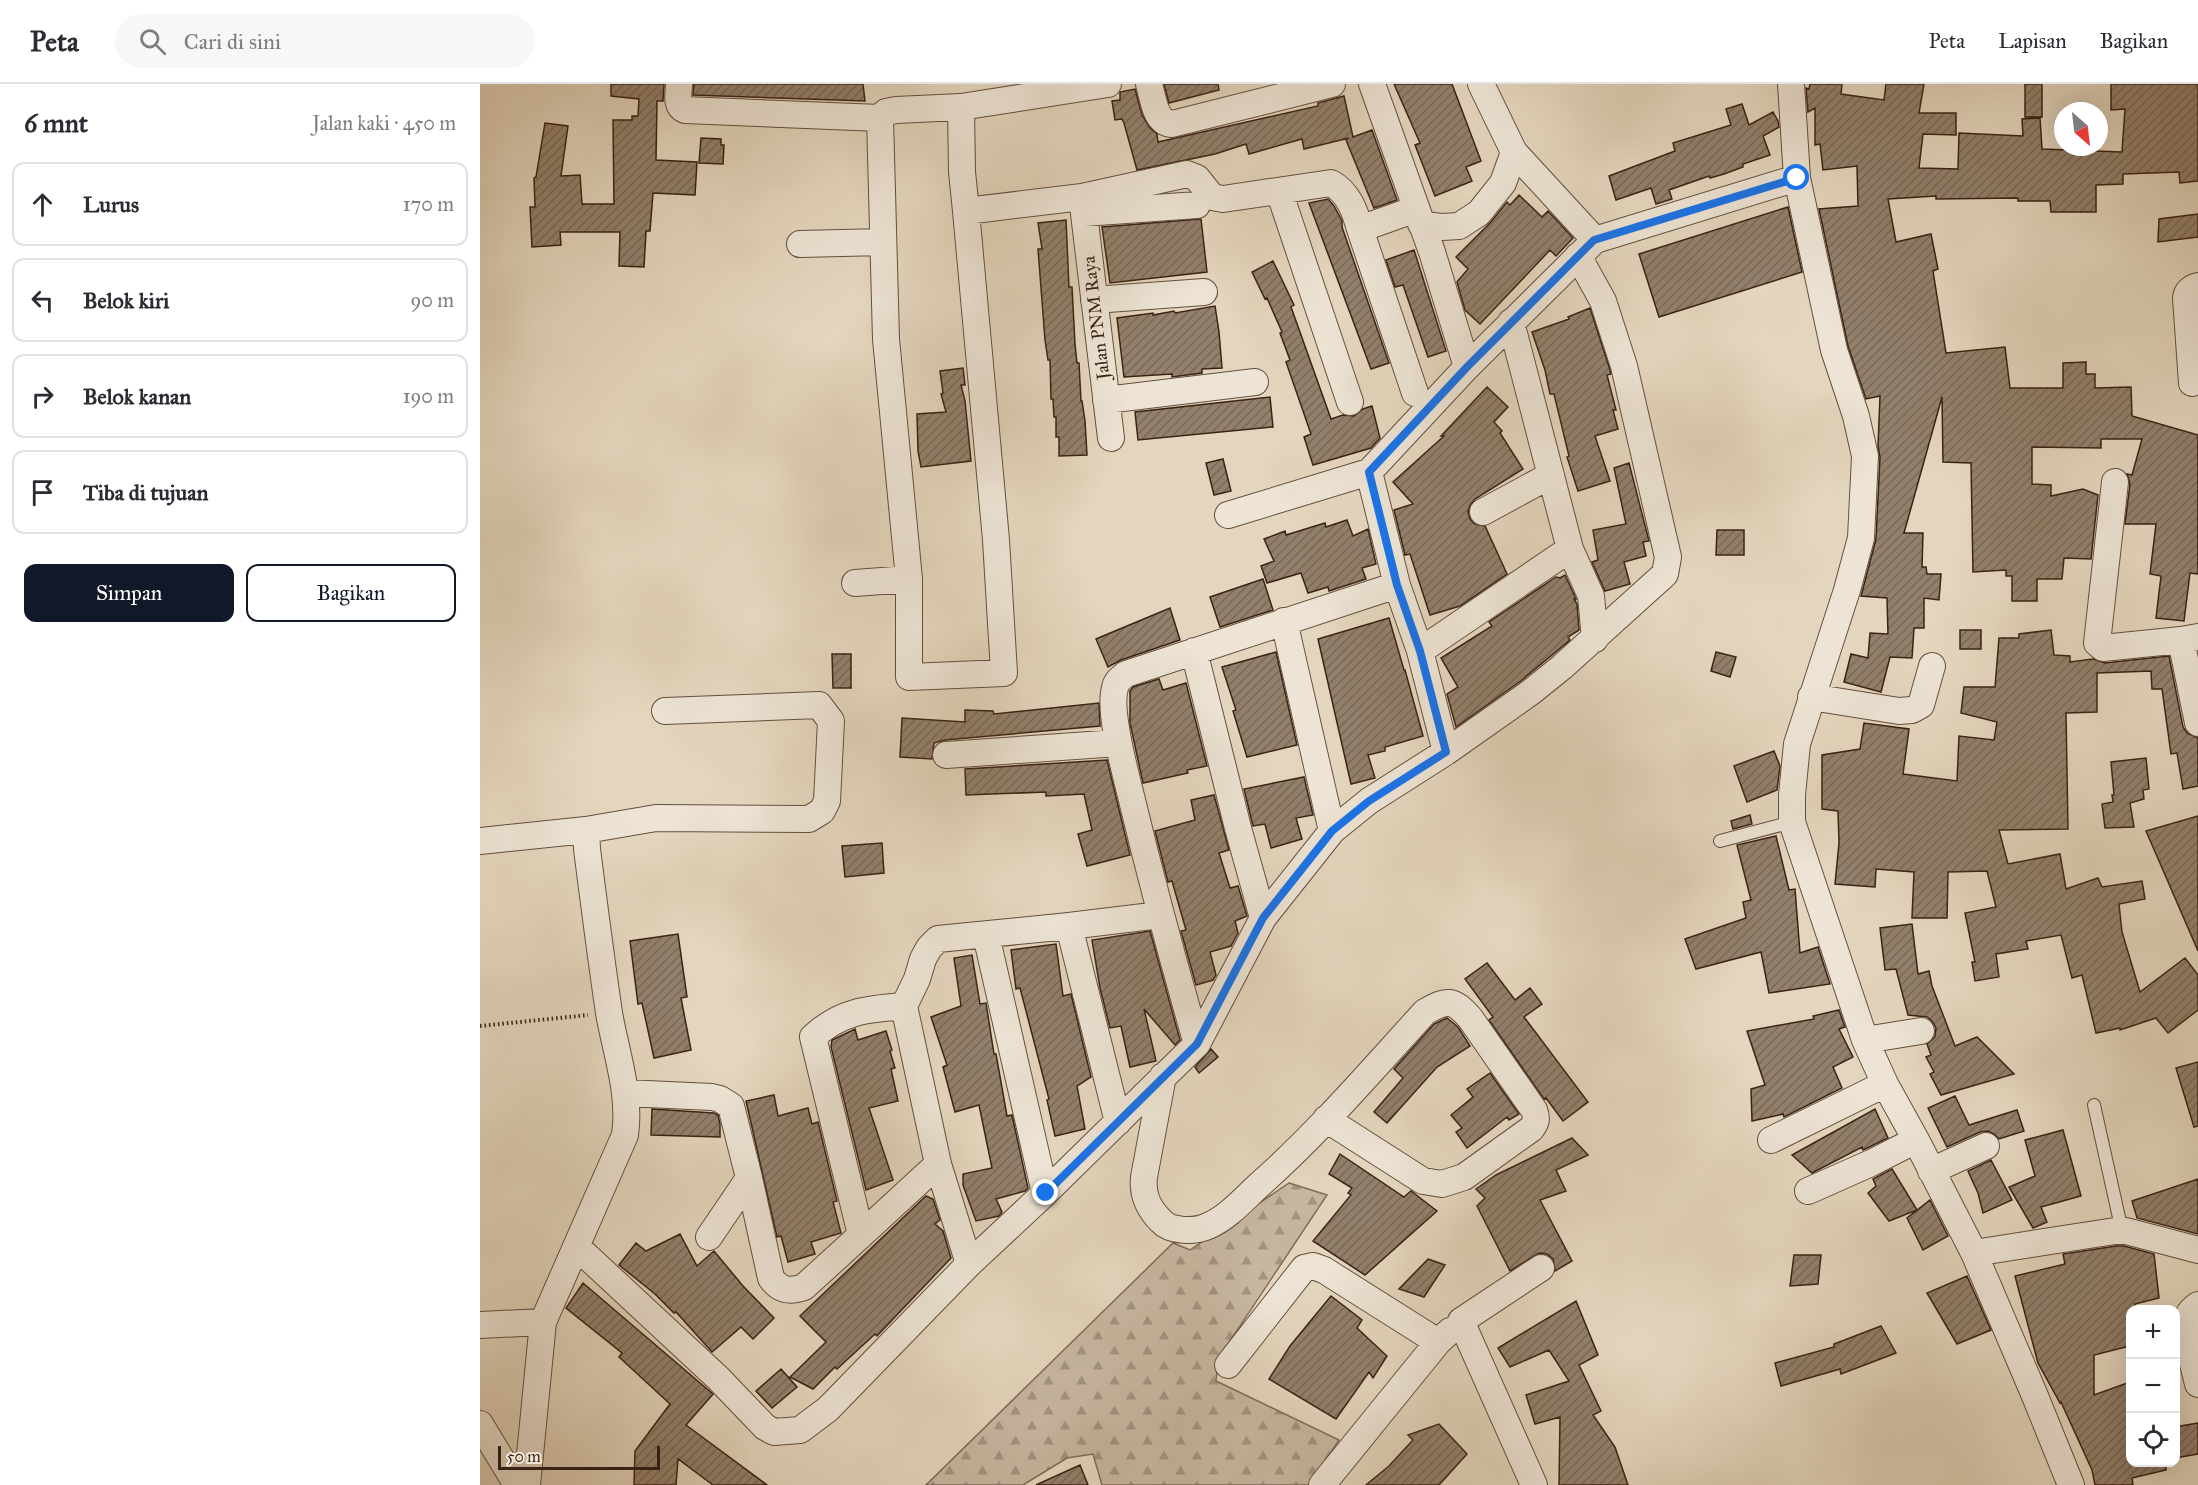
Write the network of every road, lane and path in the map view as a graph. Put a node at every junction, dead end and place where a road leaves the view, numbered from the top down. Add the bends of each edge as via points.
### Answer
1 (679, 84) edge
2 (1108, 84) edge
3 (1149, 84) edge
4 (1332, 84) edge
5 (1372, 84) edge
6 (1481, 84) edge
7 (1791, 84) edge
8 (962, 107) junction
9 (880, 118) junction
10 (1514, 152) junction
11 (1797, 178) junction
12 (1279, 191) junction
13 (1083, 205) junction
14 (1197, 205) dead end
15 (966, 210) junction
16 (1419, 216) junction
17 (1360, 229) junction
18 (883, 242) junction
19 (800, 244) dead end
20 (1586, 248) junction
21 (2198, 286) edge
22 (1204, 292) dead end
23 (1094, 300) junction
24 (1511, 322) junction
25 (1467, 367) junction
26 (1255, 382) dead end
27 (2192, 383) dead end
28 (1415, 393) dead end
29 (1106, 400) junction
30 (1350, 402) dead end
31 (1111, 438) dead end
32 (1369, 472) junction
33 (1551, 475) junction
34 (2115, 482) dead end
35 (1483, 512) dead end
36 (1228, 515) dead end
37 (1570, 549) junction
38 (909, 579) junction
39 (855, 584) dead end
40 (1397, 585) junction
41 (1284, 621) junction
42 (1594, 639) junction
43 (2190, 639) edge
44 (1194, 651) junction
45 (1420, 651) junction
46 (1932, 666) dead end
47 (1811, 697) junction
48 (665, 711) dead end
49 (2198, 723) edge
50 (1118, 743) junction
51 (1446, 752) junction
52 (946, 755) dead end
53 (1792, 822) junction
54 (586, 830) junction
55 (1332, 831) junction
56 (480, 841) edge
57 (1720, 841) dead end
58 (1160, 915) junction
59 (1263, 918) junction
60 (1069, 926) junction
61 (986, 935) junction
62 (904, 1005) junction
63 (609, 1013) junction
64 (480, 1026) edge
65 (1921, 1031) dead end
66 (1865, 1040) junction
67 (1197, 1044) junction
68 (1163, 1076) junction
69 (1885, 1084) junction
70 (625, 1093) junction
71 (2094, 1105) dead end
72 (1326, 1119) junction
73 (1119, 1122) junction
74 (1771, 1140) dead end
75 (1916, 1140) junction
76 (1986, 1146) dead end
77 (938, 1164) junction
78 (1931, 1171) junction
79 (749, 1178) junction
80 (1808, 1191) dead end
81 (1046, 1193) junction
82 (2121, 1231) junction
83 (861, 1235) junction
84 (709, 1237) dead end
85 (577, 1247) junction
86 (2198, 1250) edge
87 (1974, 1253) junction
88 (969, 1264) junction
89 (1541, 1268) dead end
90 (2198, 1305) edge
91 (1461, 1321) junction
92 (543, 1322) junction
93 (480, 1325) edge
94 (1438, 1342) junction
95 (1228, 1365) dead end
96 (2198, 1384) edge
97 (480, 1424) edge
98 (517, 1485) edge
99 (526, 1485) edge
100 (1322, 1485) edge
101 (1534, 1485) edge
102 (2071, 1485) edge

1 - 9 street via 678,103 685,110
2 - 8 street
3 - 4 street via 1160,119 1172,124
5 - 16 street
6 - 10 street
7 - 11 street
8 - 9 street via 896,110
8 - 15 street
9 - 18 street
10 - 16 street via 1503,183 1479,213 1459,226 1442,227
10 - 20 street
11 - 20 street
11 - 47 street via 1834,350 1865,456 1861,538
12 - 13 street via 1216,198 1197,178 1187,174
12 - 17 street via 1331,183 1341,188 1349,200
12 - 30 street
13 - 14 street
13 - 15 street
13 - 23 street, Jalan PNM Raya
15 - 38 street via 1004,673 909,677
16 - 17 street
16 - 25 street
17 - 28 street
18 - 19 street
18 - 38 street via 888,373
20 - 24 street
20 - 42 street via 1624,366 1669,561 1665,573
21 - 27 street via 2186,298
22 - 23 street
23 - 29 street, Jalan PNM Raya
24 - 25 street
24 - 33 street
25 - 32 street
26 - 29 street
29 - 31 street, Jalan PNM Raya
32 - 36 street
32 - 40 street
33 - 35 street
33 - 37 street
34 - 43 street via 2097,644 2103,648
37 - 42 street via 1591,596
37 - 45 street
38 - 39 street
40 - 41 street
40 - 45 street
41 - 44 street
41 - 55 street
42 - 51 street via 1531,692
43 - 49 street
44 - 50 street via 1126,674 1119,680 1113,701
44 - 59 street
45 - 51 street
46 - 47 street via 1921,705 1912,710
47 - 53 street via 1797,744
48 - 54 street via 819,705 831,721 827,801 822,811 809,819 656,818
50 - 52 street
50 - 58 street
51 - 55 street via 1369,801
53 - 57 lane
53 - 66 street
54 - 56 street
54 - 63 street
55 - 59 street
58 - 60 street
58 - 67 street
59 - 67 street
60 - 61 street
60 - 73 street
61 - 62 street via 938,939 928,948
61 - 81 street
62 - 77 street
62 - 83 street via 846,1015 813,1037
63 - 64 path
63 - 70 street
65 - 66 street
66 - 69 street
67 - 68 street
68 - 72 street via 1142,1191 1163,1224 1179,1229 1195,1230 1220,1220
68 - 73 street
69 - 74 street
69 - 75 street
70 - 79 street via 712,1097 726,1102
70 - 85 street via 625,1135
71 - 82 lane
72 - 72 street via 1423,1181 1443,1184 1482,1166 1536,1123 1534,1110 1470,1018 1450,1002 1425,1012
73 - 81 street
75 - 78 street
75 - 80 street
76 - 78 street
77 - 83 street
77 - 88 street
78 - 87 street
79 - 83 street via 771,1278 785,1290 804,1287
79 - 84 street
81 - 88 street
82 - 86 street
82 - 87 street
85 - 88 street via 718,1378 765,1428 774,1432 800,1430 828,1409
85 - 92 street
87 - 102 street
89 - 91 street
90 - 96 street via 2185,1322
91 - 94 street
91 - 101 street
92 - 93 street
92 - 99 street
94 - 95 street via 1313,1266 1304,1268
94 - 100 street
97 - 98 street

